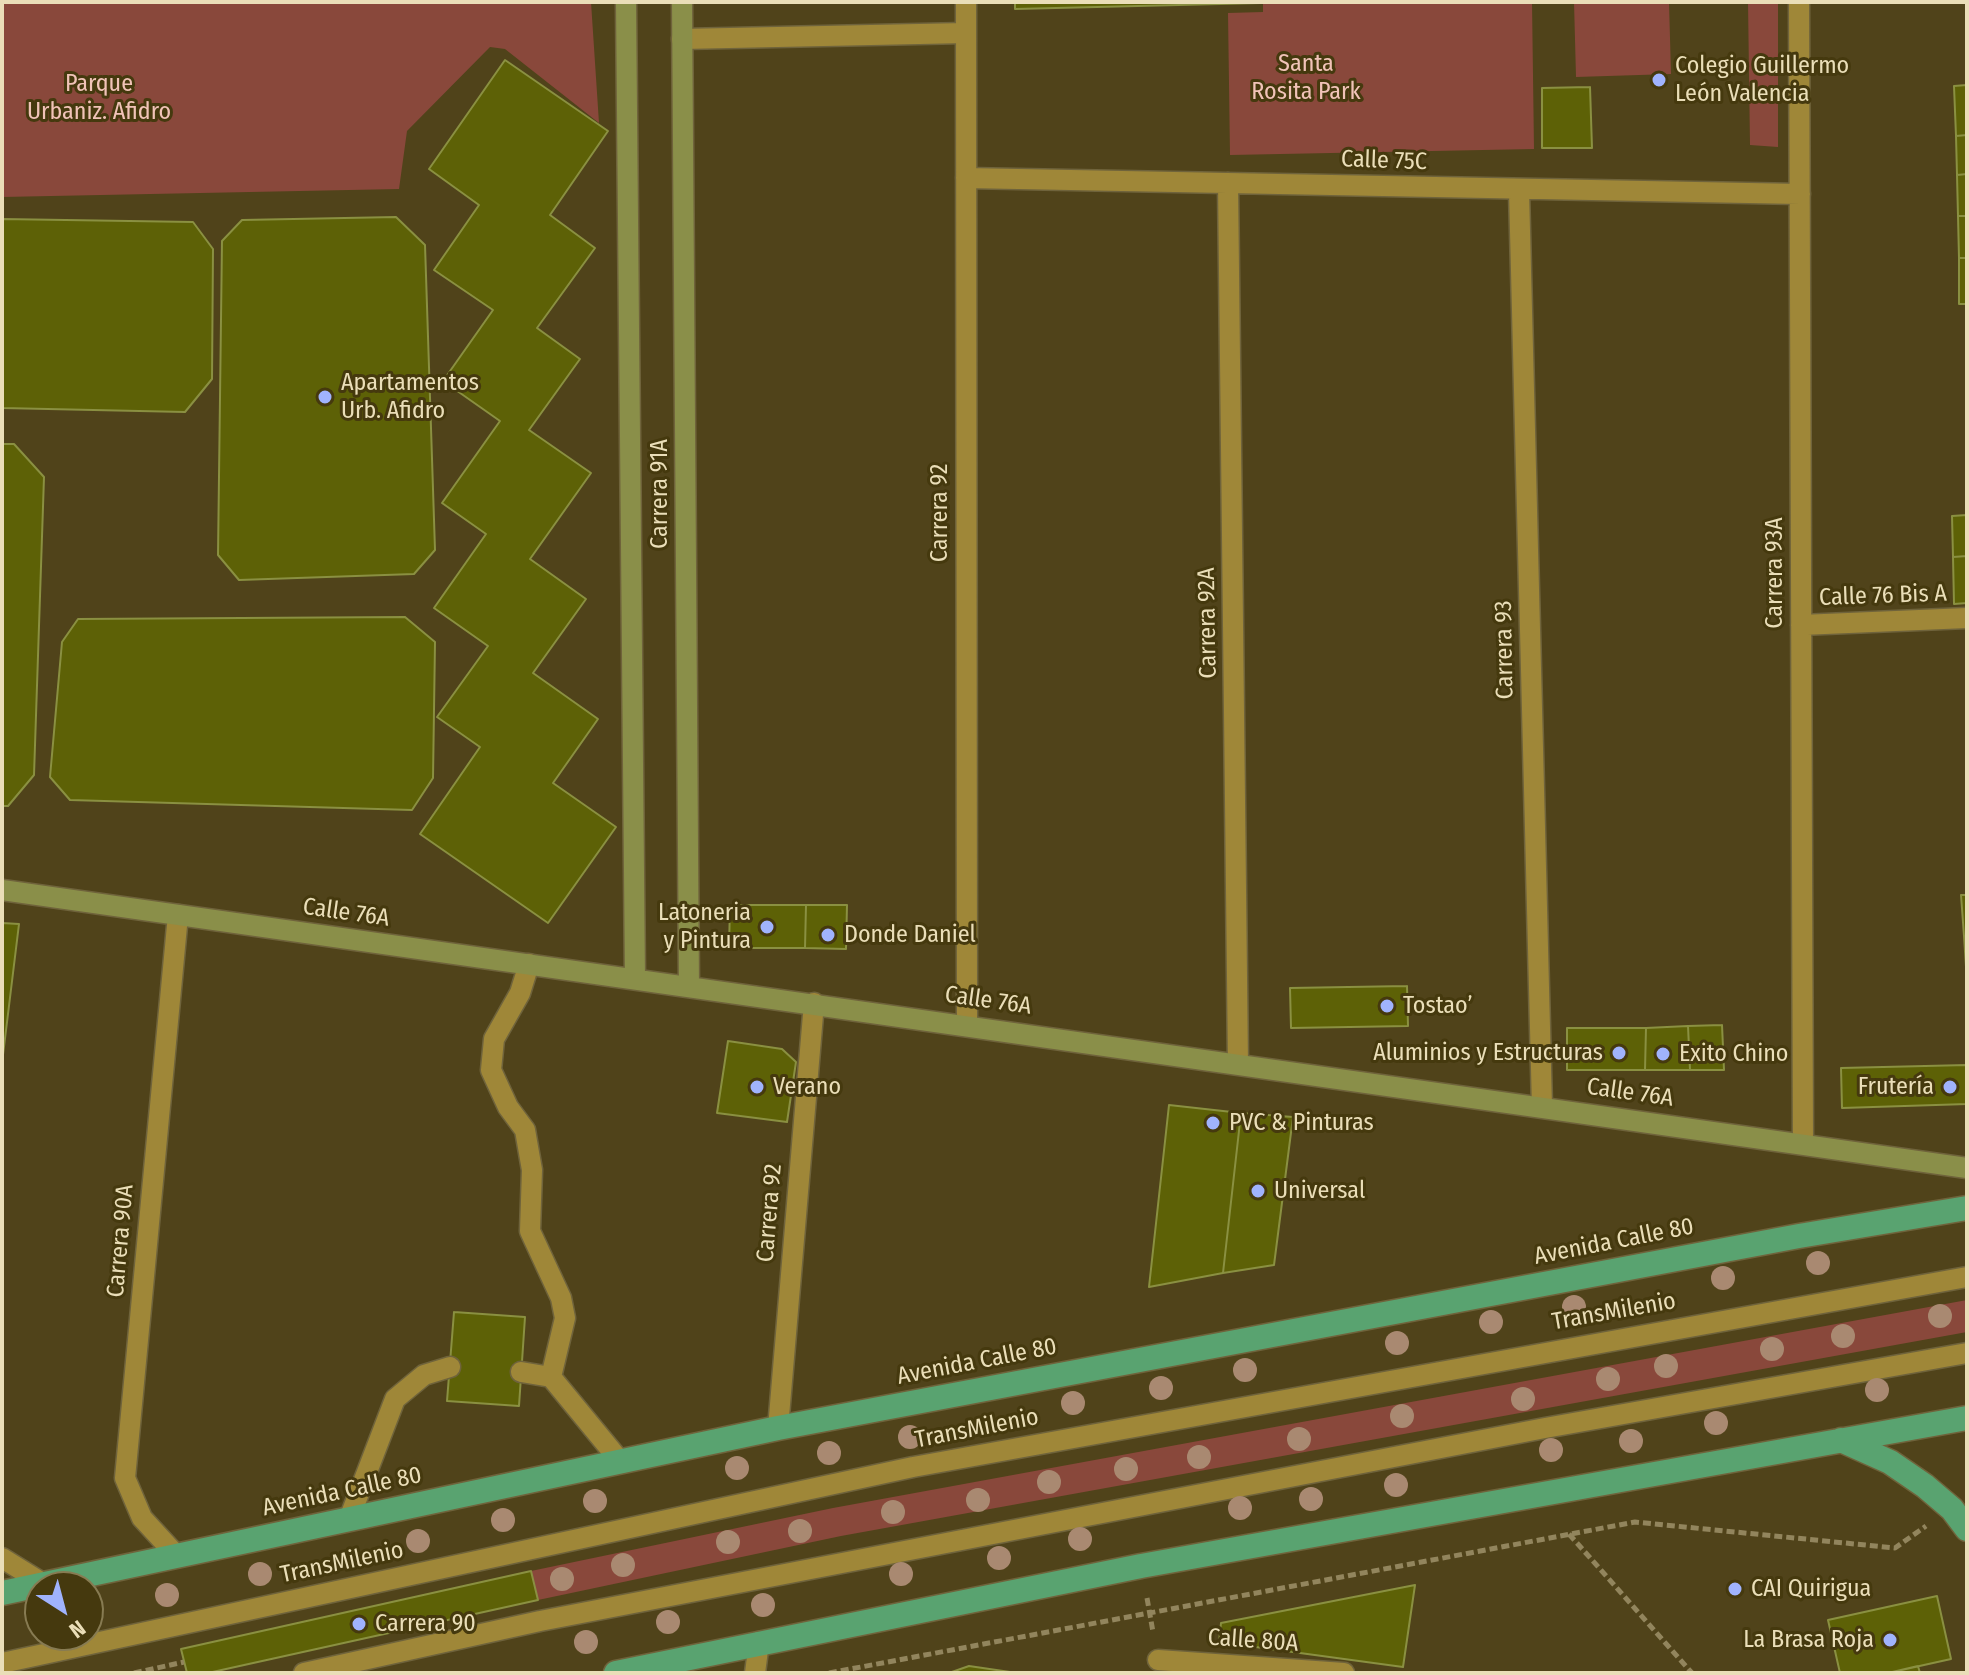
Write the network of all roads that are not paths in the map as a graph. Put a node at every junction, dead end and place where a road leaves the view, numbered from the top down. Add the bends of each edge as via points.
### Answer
1 (626, 2) edge
2 (682, 2) edge
3 (966, 2) edge
4 (1799, 2) edge
5 (966, 33) junction
6 (682, 39) junction
7 (966, 178) junction
8 (1228, 183) junction
9 (1519, 191) junction
10 (1800, 194) junction
11 (1967, 618) edge
12 (1801, 625) junction
13 (2, 890) edge
14 (178, 915) junction
15 (529, 964) junction
16 (635, 979) junction
17 (689, 987) junction
18 (814, 1003) junction
19 (967, 1024) junction
20 (1238, 1064) junction
21 (1542, 1107) junction
22 (1803, 1144) junction
23 (1967, 1168) edge
24 (1967, 1208) edge
25 (1967, 1277) edge
26 (1967, 1353) edge
27 (450, 1367) dead end
28 (521, 1372) dead end
29 (551, 1377) junction
30 (1967, 1418) edge
31 (778, 1428) junction
32 (1838, 1439) junction
33 (620, 1461) junction
34 (349, 1519) junction
35 (1967, 1529) edge
36 (176, 1555) junction
37 (2, 1558) edge
38 (103, 1571) edge
39 (24, 1572) edge
40 (24, 1588) edge
41 (2, 1593) edge
42 (759, 1642) junction
43 (1158, 1660) road end
44 (2, 1663) edge
45 (304, 1673) edge
46 (616, 1673) edge
47 (755, 1673) edge
48 (1344, 1673) edge

1 - 16 street, Carrera 91A
2 - 6 street, Carrera 91A
3 - 5 street, Carrera 92
4 - 10 street, Carrera 93A
5 - 6 street
5 - 7 street, Carrera 92
6 - 17 street, Carrera 91A
7 - 8 street, Calle 75C
7 - 19 street, Carrera 92
8 - 9 street, Calle 75C
8 - 20 street, Carrera 92A
9 - 10 street, Calle 75C
9 - 21 street, Carrera 93
10 - 12 street, Carrera 93A
11 - 12 street, Calle 76 Bis A
12 - 22 street, Carrera 93A
13 - 14 street, Calle 76A
14 - 15 street, Calle 76A
14 - 36 street, Carrera 90A via 125,1478 142,1518
15 - 16 street, Calle 76A
15 - 29 street via 520,993 494,1039 491,1070 525,1130 532,1170 530,1231 565,1318
16 - 17 street, Calle 76A
17 - 18 street, Calle 76A
18 - 19 street, Calle 76A
18 - 31 street, Carrera 92
19 - 20 street, Calle 76A
20 - 21 street, Calle 76A
21 - 22 street, Calle 76A
22 - 23 street, Calle 76A
24 - 31 highway, Avenida Calle 80
25 - 44 street, TransMilenio via 913,1467
26 - 45 street via 1560,1425 540,1621
27 - 34 street via 424,1375 395,1399
28 - 29 street
29 - 33 street
30 - 32 highway
31 - 33 highway, Avenida Calle 80
32 - 35 highway via 1902,1470 1952,1509
32 - 42 highway via 1141,1566
33 - 34 highway, Avenida Calle 80
34 - 36 highway, Avenida Calle 80
36 - 38 highway, Avenida Calle 80
37 - 39 street
40 - 41 highway, Avenida Calle 80
42 - 46 highway
42 - 47 street
43 - 48 street, Calle 80A

